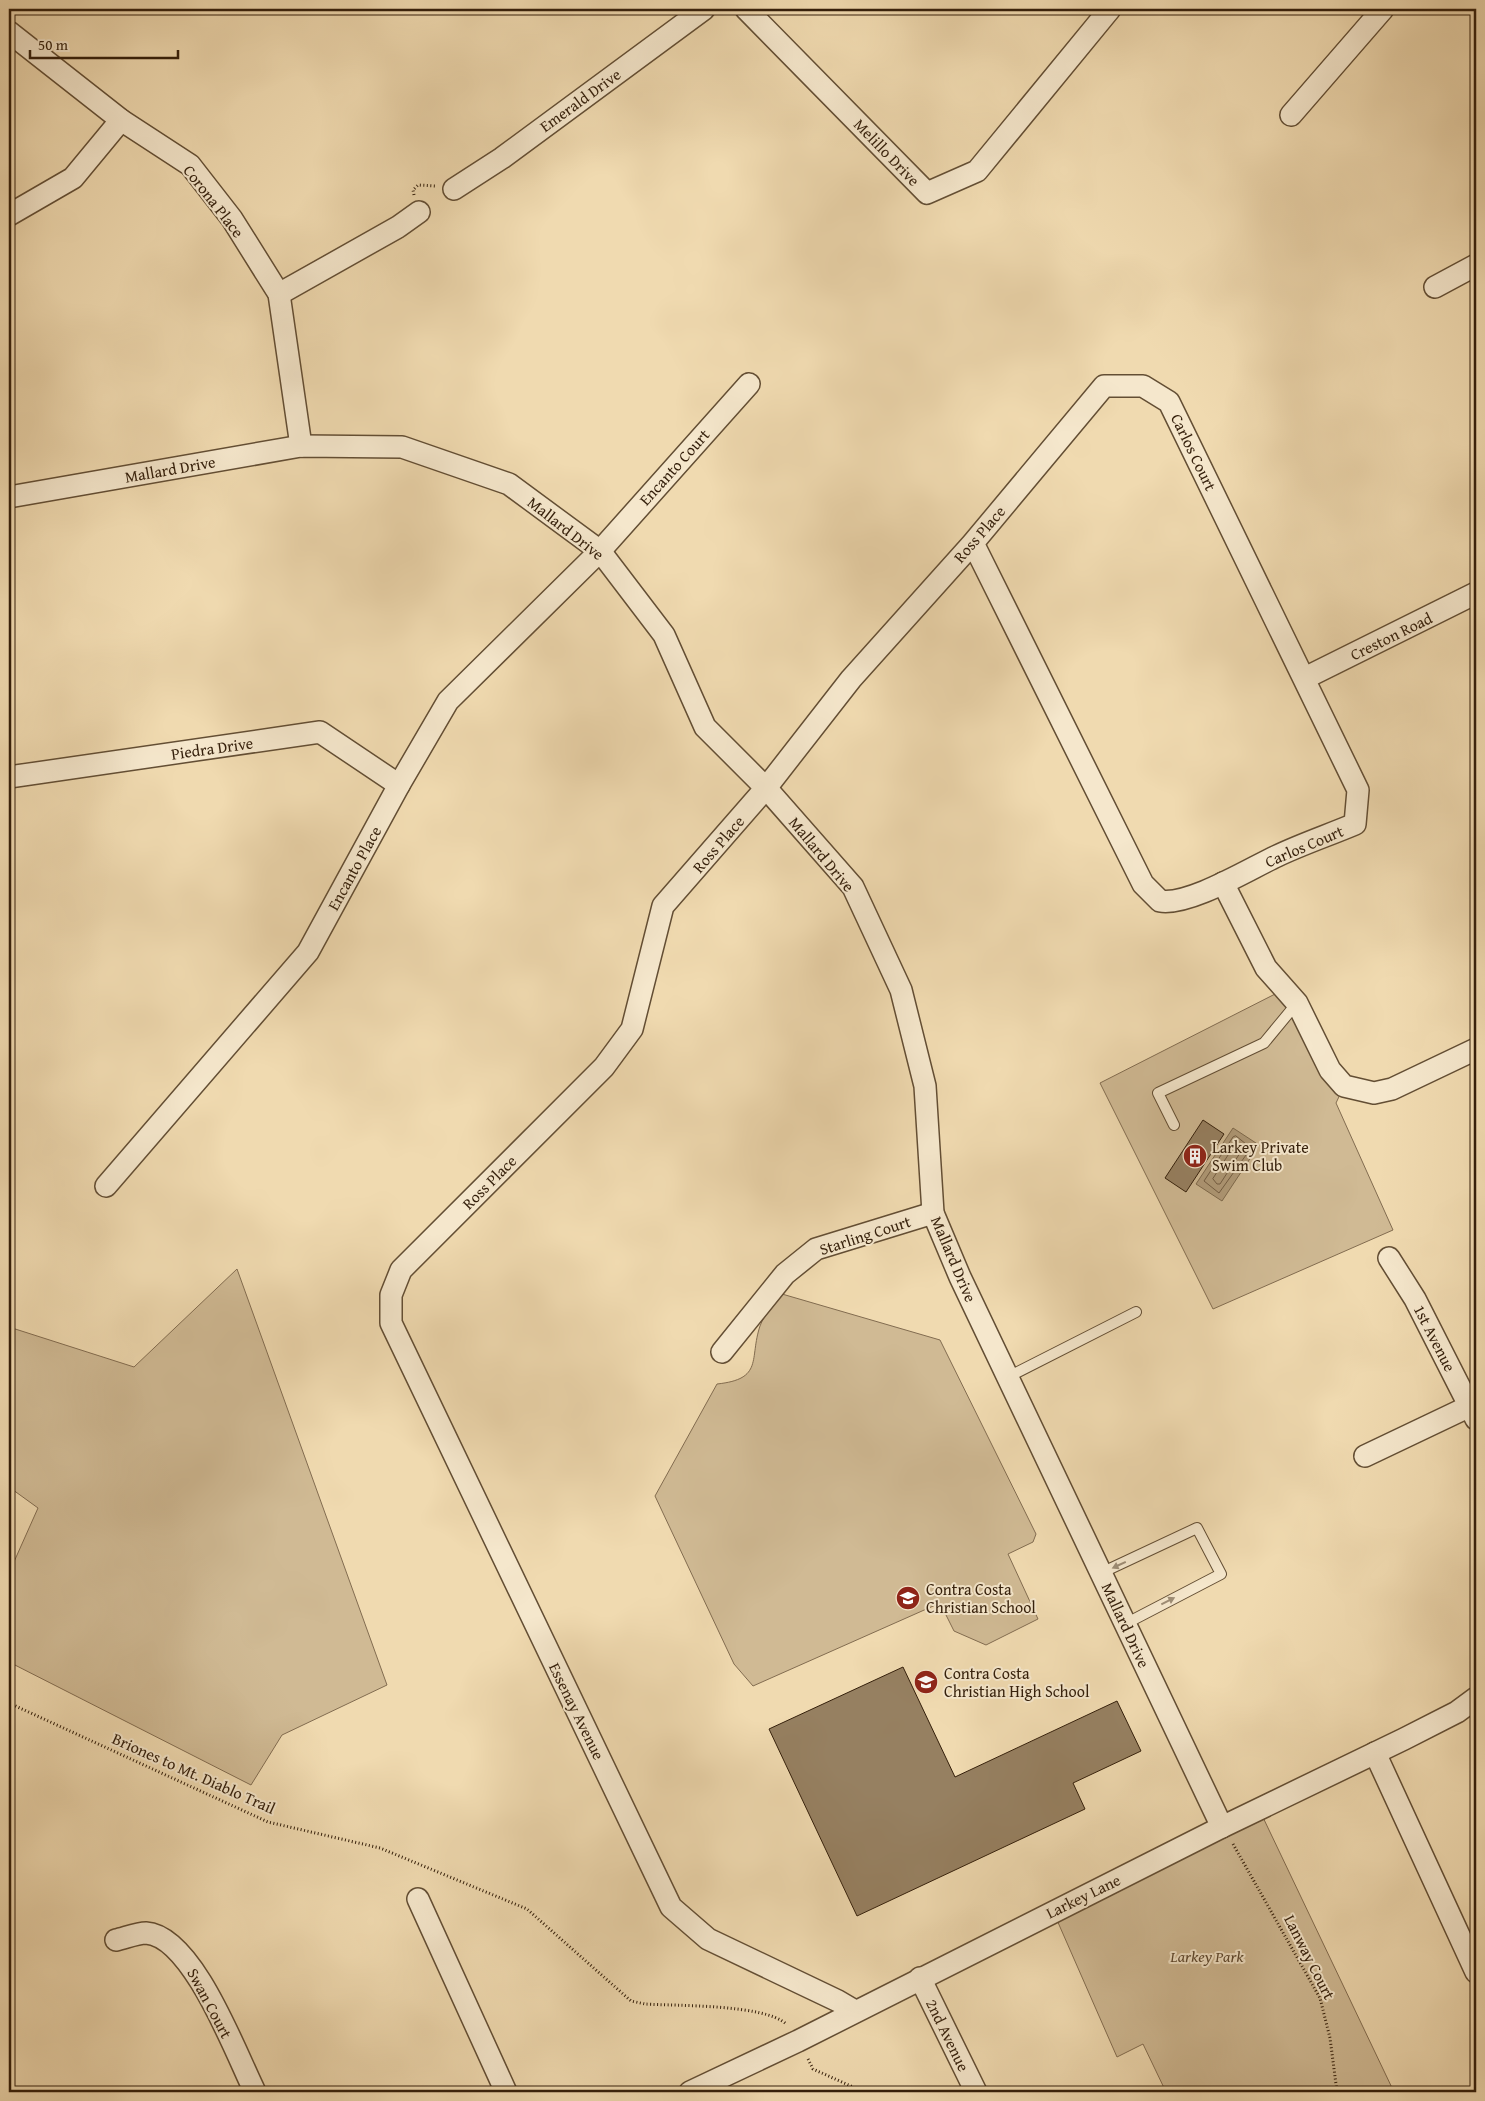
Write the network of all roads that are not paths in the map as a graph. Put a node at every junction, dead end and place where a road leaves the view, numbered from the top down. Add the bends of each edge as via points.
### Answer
1 (704, 9) edge
2 (746, 9) edge
3 (1110, 9) edge
4 (1383, 9) edge
5 (9, 32) edge
6 (1291, 115) dead end
7 (121, 120) junction
8 (454, 190) road end
9 (419, 212) road end
10 (9, 215) edge
11 (1476, 265) edge
12 (1435, 286) dead end
13 (279, 294) junction
14 (749, 384) dead end
15 (1104, 386) joint
16 (301, 446) junction
17 (9, 497) edge
18 (973, 543) junction
19 (600, 551) junction
20 (1476, 594) edge
21 (1305, 678) junction
22 (9, 777) edge
23 (399, 785) junction
24 (766, 788) junction
25 (1223, 883) junction
26 (1296, 1003) junction
27 (1476, 1049) edge
28 (1174, 1125) dead end
29 (106, 1186) dead end
30 (933, 1213) junction
31 (1389, 1258) dead end
32 (1136, 1312) dead end
33 (391, 1323) joint
34 (722, 1352) dead end
35 (1008, 1377) junction
36 (1473, 1413) edge
37 (1365, 1456) dead end
38 (1101, 1573) junction
39 (1125, 1624) junction
40 (1476, 1698) edge
41 (1375, 1753) junction
42 (1227, 1835) junction
43 (418, 1899) dead end
44 (116, 1940) dead end
45 (1476, 1972) edge
46 (920, 1978) junction
47 (855, 2011) junction
48 (255, 2092) edge
49 (506, 2092) edge
50 (690, 2092) edge
51 (976, 2092) edge

1 - 8 street, Emerald Drive
2 - 3 street, Melillo Drive via 927,193 977,171
4 - 6 street
5 - 7 street, Corona Place
7 - 10 street via 73,178
7 - 13 street, Corona Place via 190,165 232,219
9 - 13 street
11 - 12 street
13 - 16 street, Corona Place
14 - 19 street, Encanto Court
15 - 18 street, Ross Place
15 - 21 street, Carlos Court via 1143,386 1169,402
16 - 17 street, Mallard Drive
16 - 19 street, Mallard Drive via 402,447 509,484
18 - 24 street, Ross Place via 851,679
18 - 25 street, Carlos Court via 1143,884 1160,901 1168,902
19 - 23 street, Encanto Place via 448,701
19 - 24 street, Mallard Drive via 664,635 705,727
20 - 21 street, Creston Road
21 - 25 street, Carlos Court via 1358,790 1355,824
22 - 23 street, Piedra Drive via 320,732
23 - 29 street, Encanto Place via 308,952
24 - 30 street, Mallard Drive via 853,887 901,990 925,1086
24 - 33 street, Ross Place via 663,906 632,1029 604,1067 401,1270 392,1295
25 - 26 street via 1266,968
26 - 27 street via 1330,1070 1344,1086 1359,1091 1374,1093 1392,1089
26 - 28 lane via 1264,1043 1158,1093
30 - 34 street, Starling Court via 816,1249 785,1274
30 - 35 street, Mallard Drive
31 - 36 street, 1st Avenue
32 - 35 lane
33 - 47 street, Essenay Avenue via 671,1907 708,1939
35 - 38 street, Mallard Drive
36 - 37 street
38 - 39 street, Mallard Drive
39 -> 38 lane via 1221,1574 1197,1528
39 - 42 street, Mallard Drive
40 - 41 street, Larkey Lane via 1457,1712
41 - 42 street, Larkey Lane
41 - 45 street
42 - 46 street, Larkey Lane
43 - 49 street
44 - 48 street, Swan Court via 147,1933 174,1945 198,1974
46 - 47 street, Larkey Lane
46 - 51 street, 2nd Avenue
47 - 50 street, Larkey Lane

